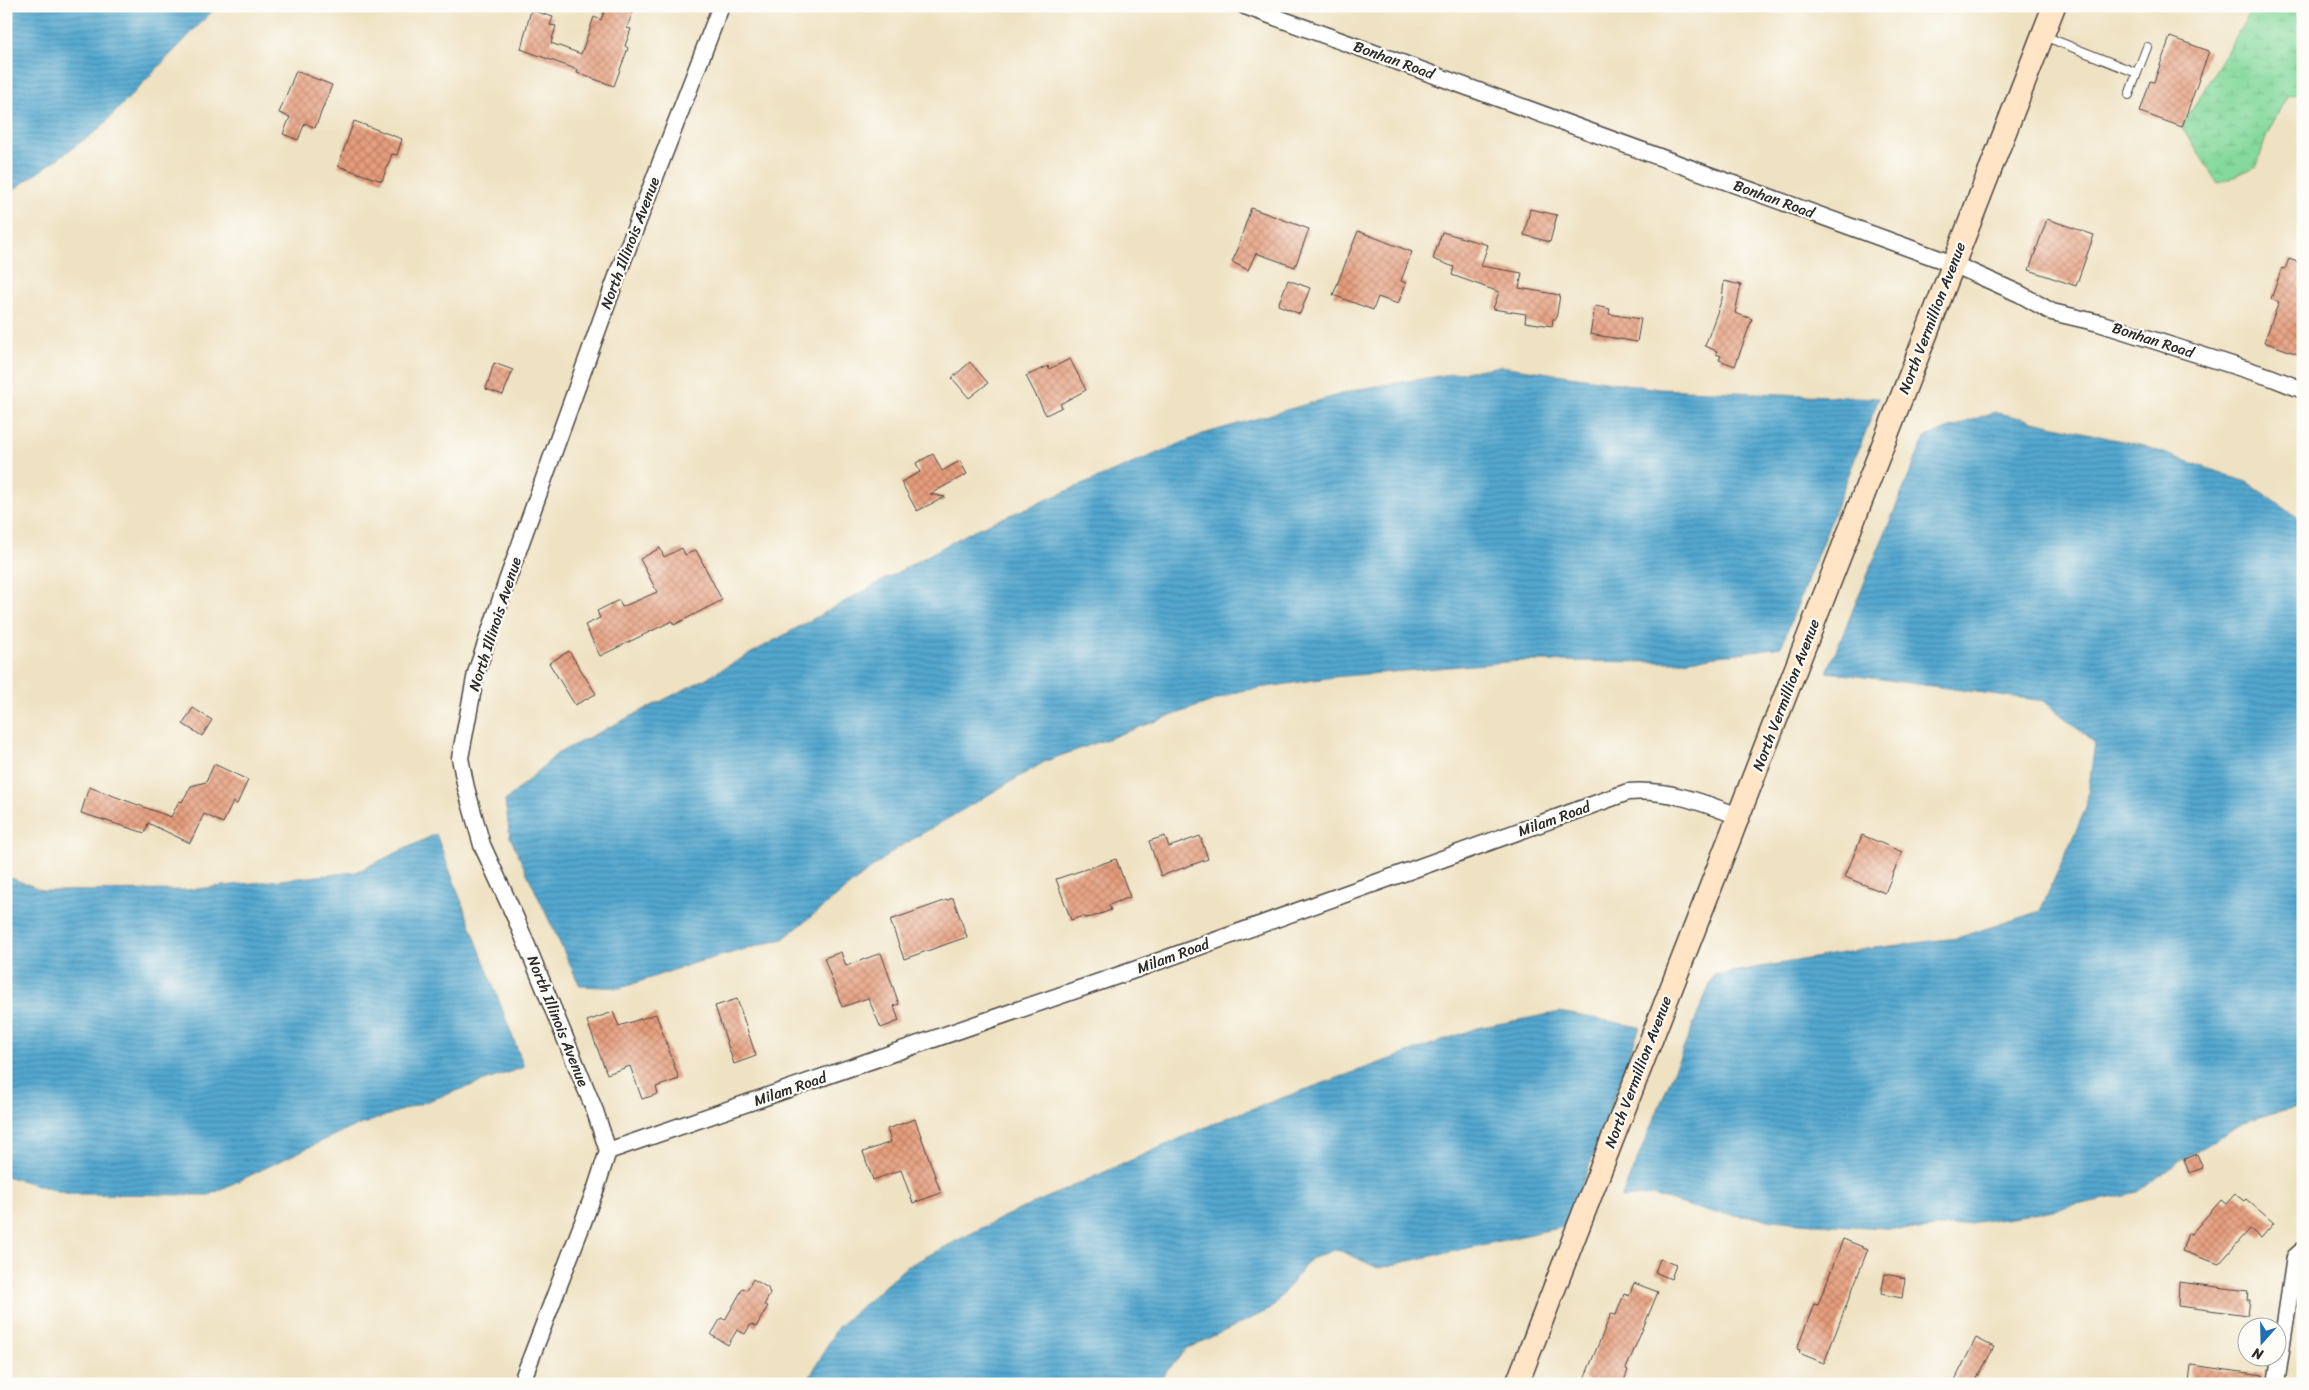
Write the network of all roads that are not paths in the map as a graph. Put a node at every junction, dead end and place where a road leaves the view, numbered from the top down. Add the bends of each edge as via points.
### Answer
1 (721, 6) edge
2 (1245, 6) edge
3 (2054, 6) edge
4 (2042, 35) junction
5 (2147, 47) dead end
6 (2137, 73) junction
7 (2129, 94) dead end
8 (1953, 264) junction
9 (2303, 390) edge
10 (1738, 816) junction
11 (608, 1151) junction
12 (2303, 1250) edge
13 (521, 1384) edge
14 (1517, 1384) edge
15 (2276, 1384) edge

1 - 11 street, North Illinois Avenue via 620,268 507,582 476,673 460,758 482,845 524,937 595,1111
2 - 8 street, Bonhan Road
3 - 4 street, North Vermillion Avenue
4 - 6 lane
4 - 8 street, North Vermillion Avenue
5 - 6 lane
6 - 7 lane
8 - 9 street, Bonhan Road via 2052,312 2099,323
8 - 10 street, North Vermillion Avenue
10 - 11 street, Milam Road via 1661,792 1628,792 1137,970
10 - 14 street, North Vermillion Avenue
11 - 13 street
12 - 15 street via 2295,1257 2287,1295

